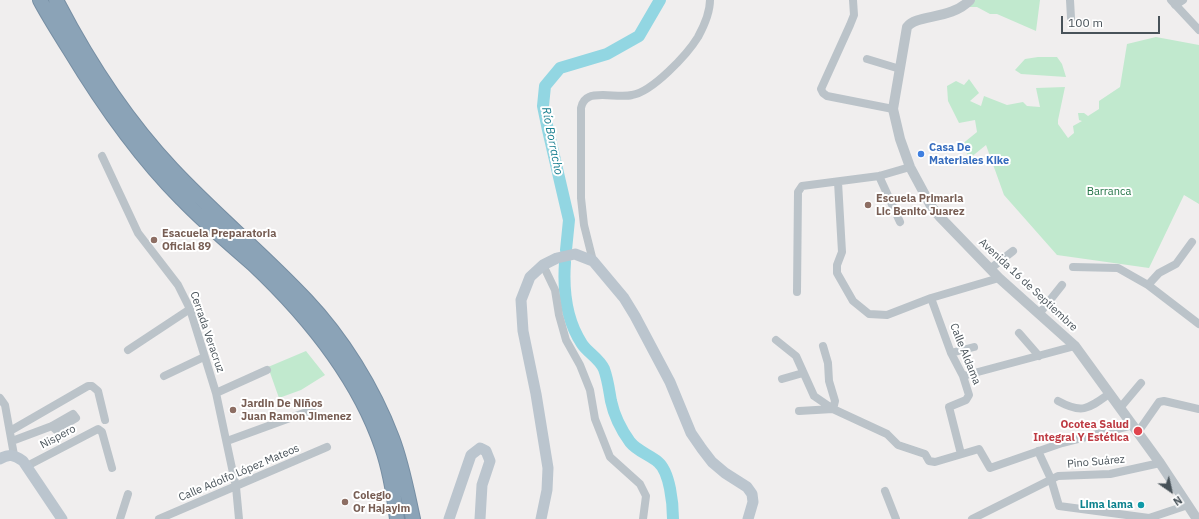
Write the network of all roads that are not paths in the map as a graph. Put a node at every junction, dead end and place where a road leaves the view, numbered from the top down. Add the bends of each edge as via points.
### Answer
1 (40, 0) edge
2 (56, 0) edge
3 (710, 0) edge
4 (854, 0) edge
5 (970, 0) edge
6 (1070, 0) edge
7 (1183, 0) edge
8 (1173, 2) edge
9 (1070, 18) dead end
10 (1199, 30) edge
11 (867, 59) dead end
12 (900, 69) junction
13 (893, 109) junction
14 (102, 156) dead end
15 (910, 167) junction
16 (879, 176) junction
17 (838, 182) junction
18 (900, 222) dead end
19 (1192, 242) dead end
20 (1013, 251) dead end
21 (593, 261) junction
22 (543, 265) junction
23 (1073, 267) dead end
24 (990, 269) junction
25 (1000, 278) junction
26 (1062, 285) dead end
27 (1148, 285) junction
28 (797, 292) dead end
29 (931, 298) junction
30 (190, 309) junction
31 (1039, 314) junction
32 (1199, 324) edge
33 (1019, 332) dead end
34 (776, 340) dead end
35 (823, 346) dead end
36 (1076, 346) junction
37 (974, 347) dead end
38 (128, 350) dead end
39 (951, 353) junction
40 (1038, 356) junction
41 (204, 357) junction
42 (268, 370) dead end
43 (803, 373) junction
44 (164, 376) dead end
45 (963, 376) junction
46 (782, 379) dead end
47 (1141, 383) dead end
48 (216, 393) junction
49 (1109, 394) junction
50 (0, 398) edge
51 (1058, 401) dead end
52 (1120, 408) junction
53 (833, 409) junction
54 (1199, 409) edge
55 (312, 410) dead end
56 (799, 411) dead end
57 (105, 420) dead end
58 (52, 426) dead end
59 (1135, 428) junction
60 (10, 432) junction
61 (12, 441) junction
62 (227, 442) junction
63 (327, 447) dead end
64 (1038, 451) junction
65 (961, 454) junction
66 (14, 456) junction
67 (0, 459) edge
68 (1160, 463) junction
69 (27, 466) junction
70 (112, 468) dead end
71 (1051, 479) junction
72 (236, 487) junction
73 (886, 491) dead end
74 (128, 494) dead end
75 (1188, 505) junction
76 (1085, 510) junction
77 (62, 519) edge
78 (120, 519) edge
79 (159, 519) edge
80 (239, 519) edge
81 (397, 519) edge
82 (413, 519) edge
83 (449, 519) edge
84 (480, 519) edge
85 (541, 519) edge
86 (643, 519) edge
87 (748, 519) edge
88 (896, 519) edge
89 (972, 519) edge
90 (1084, 519) edge
91 (1149, 519) edge
92 (1197, 519) edge

1 - 81 highway via 88,81 143,156 182,199 254,265 297,310 334,356 361,399 382,446
2 - 82 highway via 100,77 149,142 194,191 307,301 343,347 371,392 392,438 404,476
3 - 21 street via 705,24 697,38 667,72 647,89 634,95 619,97 594,95 583,102 581,198 584,230
4 - 13 street via 854,15 821,89 827,96
5 - 12 street, Avenida 16 de Septiembre via 964,6 944,15 910,23 905,32
6 - 9 street
7 - 8 street
8 - 10 street
11 - 12 street
12 - 13 street, Avenida 16 de Septiembre
13 - 15 street, Avenida 16 de Septiembre via 900,140
14 - 30 street, Cerrada Veracruz via 138,232 178,284
15 - 16 street
15 - 24 street, Avenida 16 de Septiembre via 931,206
16 - 17 street
16 - 18 street
17 - 28 street via 802,186 798,192
17 - 29 street via 838,218 842,252 837,273 853,301 869,314 879,316
19 - 27 street via 1176,264 1159,273
20 - 24 street
21 - 22 main road via 575,254 557,258
21 - 87 main road via 624,298 635,316 670,382 691,433 720,470 747,487 752,494 753,502
22 - 85 main road via 530,277 521,300 523,331 548,468 547,490
22 - 86 street via 555,290 566,340 590,390 595,419 610,457 640,484 646,496
23 - 27 street via 1118,268
24 - 25 street, Avenida 16 de Septiembre
25 - 29 street
25 - 31 street, Avenida 16 de Septiembre
26 - 31 street
27 - 32 street
29 - 39 street, Calle Aldama
30 - 38 street
30 - 41 street, Cerrada Veracruz
31 - 36 street, Avenida 16 de Septiembre
33 - 40 street
34 - 43 street via 796,356
35 - 53 street via 835,401
36 - 40 street
36 - 49 street, Avenida 16 de Septiembre
37 - 39 street
39 - 45 street, Calle Aldama
40 - 45 street
41 - 44 street
41 - 48 street, Cerrada Veracruz
42 - 48 street
43 - 46 street
43 - 53 street via 814,396
45 - 65 street, Calle Aldama via 969,393 968,398 951,405 949,409
47 - 52 street
48 - 62 street, Cerrada Veracruz
49 - 51 street via 1084,410 1072,409
49 - 52 street, Avenida 16 de Septiembre
50 - 60 street
52 - 59 street, Avenida 16 de Septiembre
53 - 56 street
53 - 65 street via 887,434 898,445 925,454 929,461 935,462
54 - 59 street via 1159,402
55 - 62 street
57 - 60 street via 98,392 92,386 88,386
58 - 61 street
59 - 64 street
59 - 68 street, Avenida 16 de Septiembre
60 - 61 street
61 - 66 street
62 - 72 street, Cerrada Veracruz
63 - 72 street, Calle Adolfo López Mateos
64 - 65 street via 990,468 979,450
64 - 71 street
66 - 67 main road via 9,455
66 - 69 main road
68 - 71 street, Pino Suárez via 1110,474 1058,476
68 - 75 street, Avenida 16 de Septiembre
69 - 70 street, Nispero via 94,430 100,430
69 - 77 main road
71 - 76 street via 1059,506
71 - 89 street, Pino Suárez
72 - 79 street, Calle Adolfo López Mateos
72 - 80 street, Cerrada Veracruz
73 - 88 street
74 - 78 street
75 - 91 street
75 - 92 street, Avenida 16 de Septiembre
76 - 90 street
76 - 91 street
83 - 84 main road via 471,455 480,448 486,451 490,461 482,485

